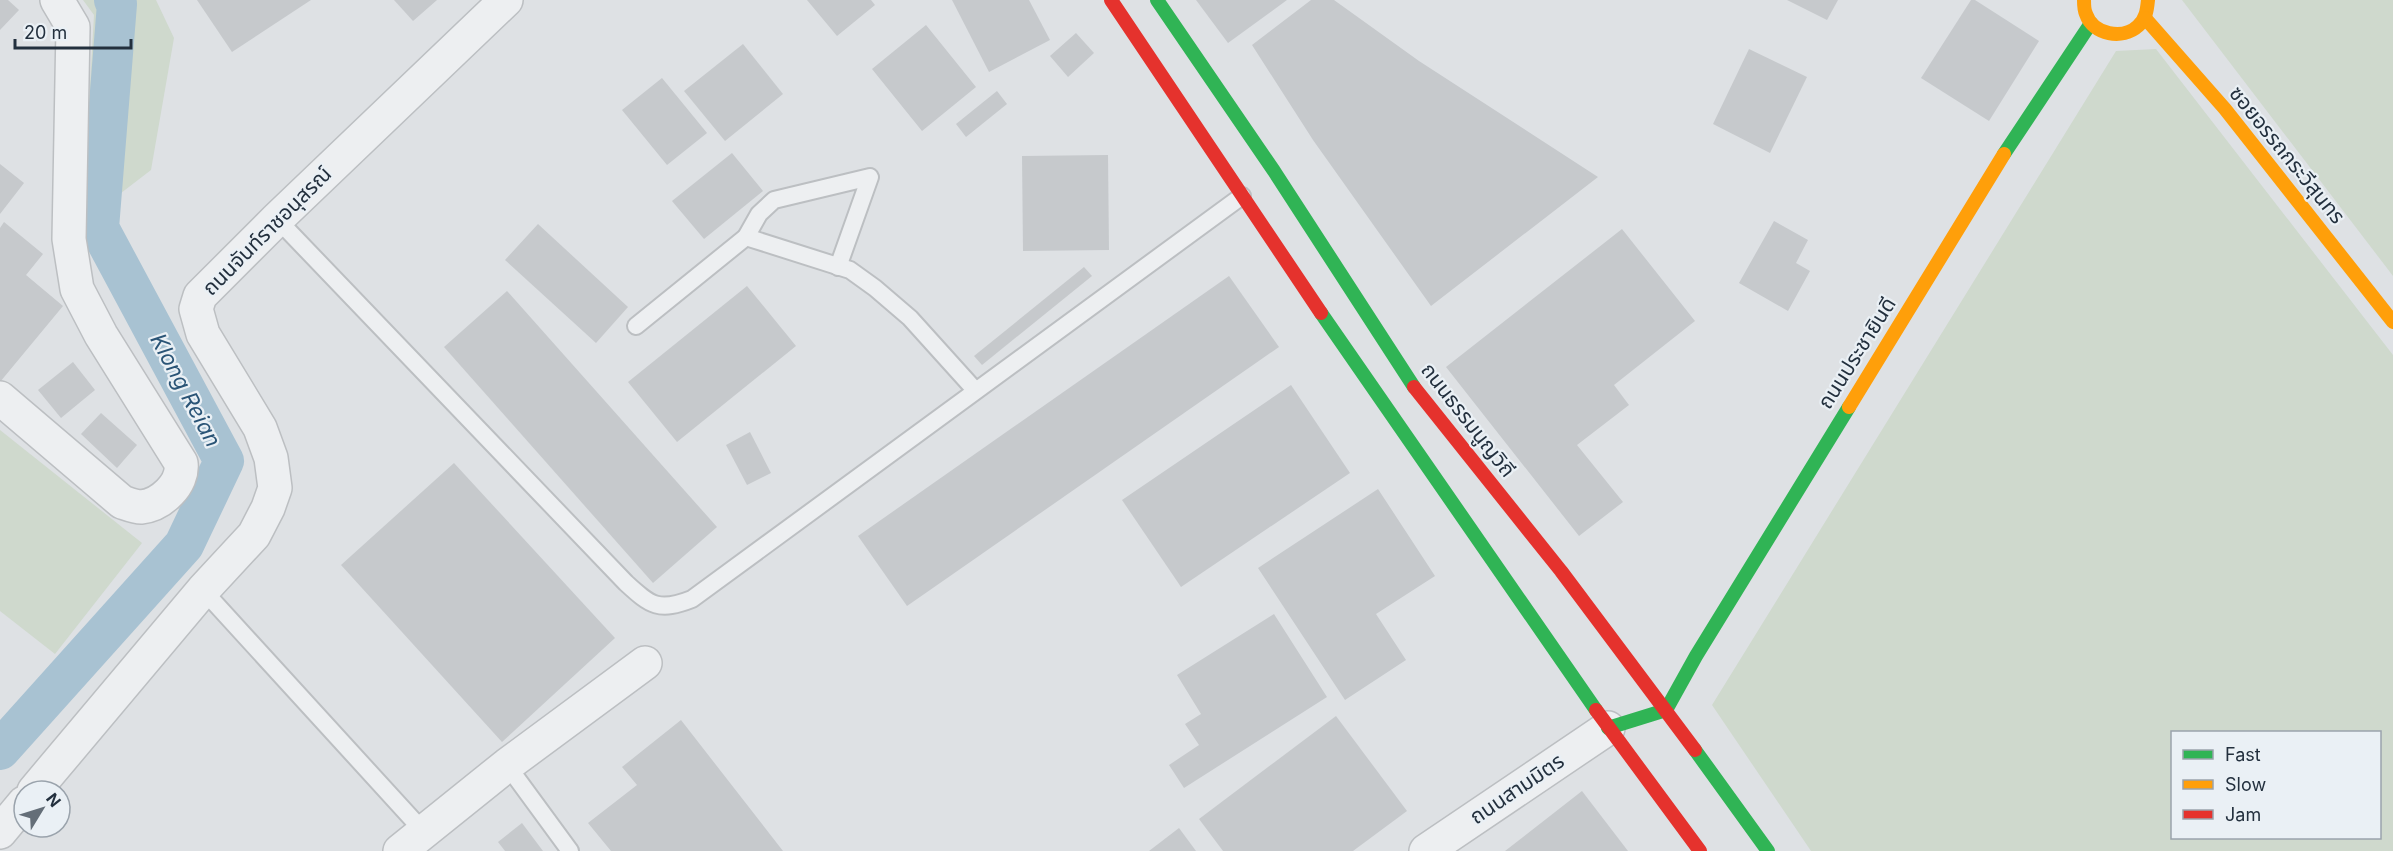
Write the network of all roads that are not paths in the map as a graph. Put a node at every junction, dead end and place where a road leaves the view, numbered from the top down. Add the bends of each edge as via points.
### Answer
1 (57, 0) edge
2 (506, 0) edge
3 (1111, 0) edge
4 (1158, 0) edge
5 (2084, 0) edge
6 (2148, 0) edge
7 (2145, 18) junction
8 (2091, 23) junction
9 (1242, 196) junction
10 (277, 219) junction
11 (746, 237) junction
12 (838, 267) junction
13 (2393, 322) edge
14 (636, 326) dead end
15 (975, 390) junction
16 (0, 398) edge
17 (203, 590) junction
18 (645, 663) dead end
19 (1666, 710) junction
20 (1608, 728) junction
21 (507, 765) junction
22 (44, 779) edge
23 (12, 818) edge
24 (0, 832) edge
25 (412, 842) edge
26 (570, 851) edge
27 (1426, 851) edge
28 (1700, 851) edge
29 (1768, 851) edge

1 - 16 street via 73,27 69,239 77,289 181,464 180,478 171,491 152,503 142,507 122,502
2 - 10 street, ถนนจันท์ราชอนุสรณ์
3 - 9 street
4 - 19 street, ถนนธรรมนูญวิถี via 1422,399 1561,571
5 - 8 street
6 - 7 street
7 - 8 street via 2138,27 2119,35 2109,34
7 - 13 street, ซอยอรรถกระวีสุนทร via 2224,109
8 - 19 street, ถนนประชายินดี via 1994,171
9 - 15 lane
9 - 20 street
10 - 15 lane via 626,583 658,606 675,606 692,599
10 - 17 street, ถนนจันท์ราชอนุสรณ์ via 200,296 196,309 203,334 260,428 274,488 254,535
11 - 12 lane
11 - 12 lane via 759,214 774,200 870,177
11 - 14 lane
12 - 15 lane via 850,270 910,318
17 - 22 street, ถนนจันท์ราชอนุสรณ์
17 - 25 lane
18 - 21 street
19 - 20 street
19 - 29 street, ถนนธรรมนูญวิถี
20 - 27 street, ถนนสามมิตร
20 - 28 street
21 - 25 street
21 - 26 lane
23 - 24 street

